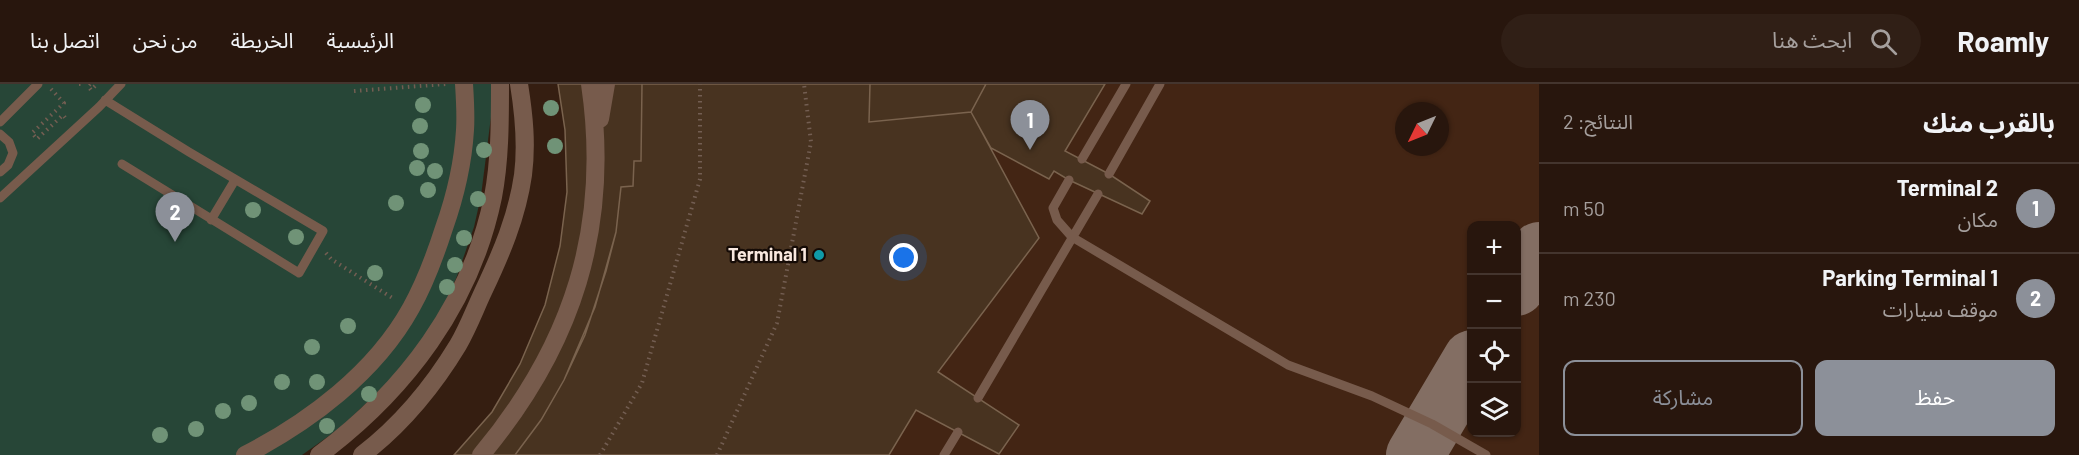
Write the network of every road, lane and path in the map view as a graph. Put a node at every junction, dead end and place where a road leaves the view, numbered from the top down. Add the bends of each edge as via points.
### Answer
1 (47, 84) edge
2 (90, 84) edge
3 (97, 84) edge
4 (121, 84) edge
5 (447, 84) edge
6 (464, 84) edge
7 (500, 84) edge
8 (519, 84) edge
9 (590, 84) edge
10 (606, 84) edge
11 (700, 84) edge
12 (804, 84) edge
13 (1126, 84) edge
14 (1160, 84) edge
15 (33, 86) edge
16 (354, 91) dead end
17 (105, 100) junction
18 (0, 122) edge
19 (32, 133) dead end
20 (0, 134) edge
21 (596, 144) junction
22 (1082, 159) dead end
23 (122, 164) dead end
24 (0, 172) edge
25 (1108, 174) dead end
26 (236, 180) junction
27 (1069, 180) dead end
28 (1098, 194) dead end
29 (0, 198) edge
30 (211, 220) junction
31 (484, 234) junction
32 (1072, 237) junction
33 (505, 244) junction
34 (978, 399) dead end
35 (958, 432) dead end
36 (245, 455) edge
37 (319, 455) edge
38 (362, 455) edge
39 (481, 455) edge
40 (600, 455) edge
41 (717, 455) edge
42 (944, 455) edge
43 (1486, 455) edge

1 - 19 path via 64,103
2 - 3 path via 91,90
4 - 17 lane
5 - 16 path
6 - 36 street via 465,129 456,187 436,254 410,309 383,348 347,384 308,417
7 - 31 street via 499,153
8 - 33 street via 525,152 519,199
9 - 21 street
10 - 21 street
11 - 40 path via 700,179 642,383
12 - 41 path via 811,142 777,322
13 - 22 lane
14 - 25 lane
15 - 18 lane
17 - 26 lane
17 - 29 lane
20 - 24 lane via 13,153
21 - 39 street via 591,224 568,311 532,387
23 - 30 lane
26 - 30 lane
26 - 30 lane via 323,231 299,273
27 - 32 lane via 1053,208 1057,220
28 - 32 lane
31 - 33 street
31 - 37 street via 458,297 418,360 370,413
32 - 34 lane
32 - 43 lane via 1288,365 1422,419
33 - 38 street via 458,344 435,381 390,432
35 - 42 lane

